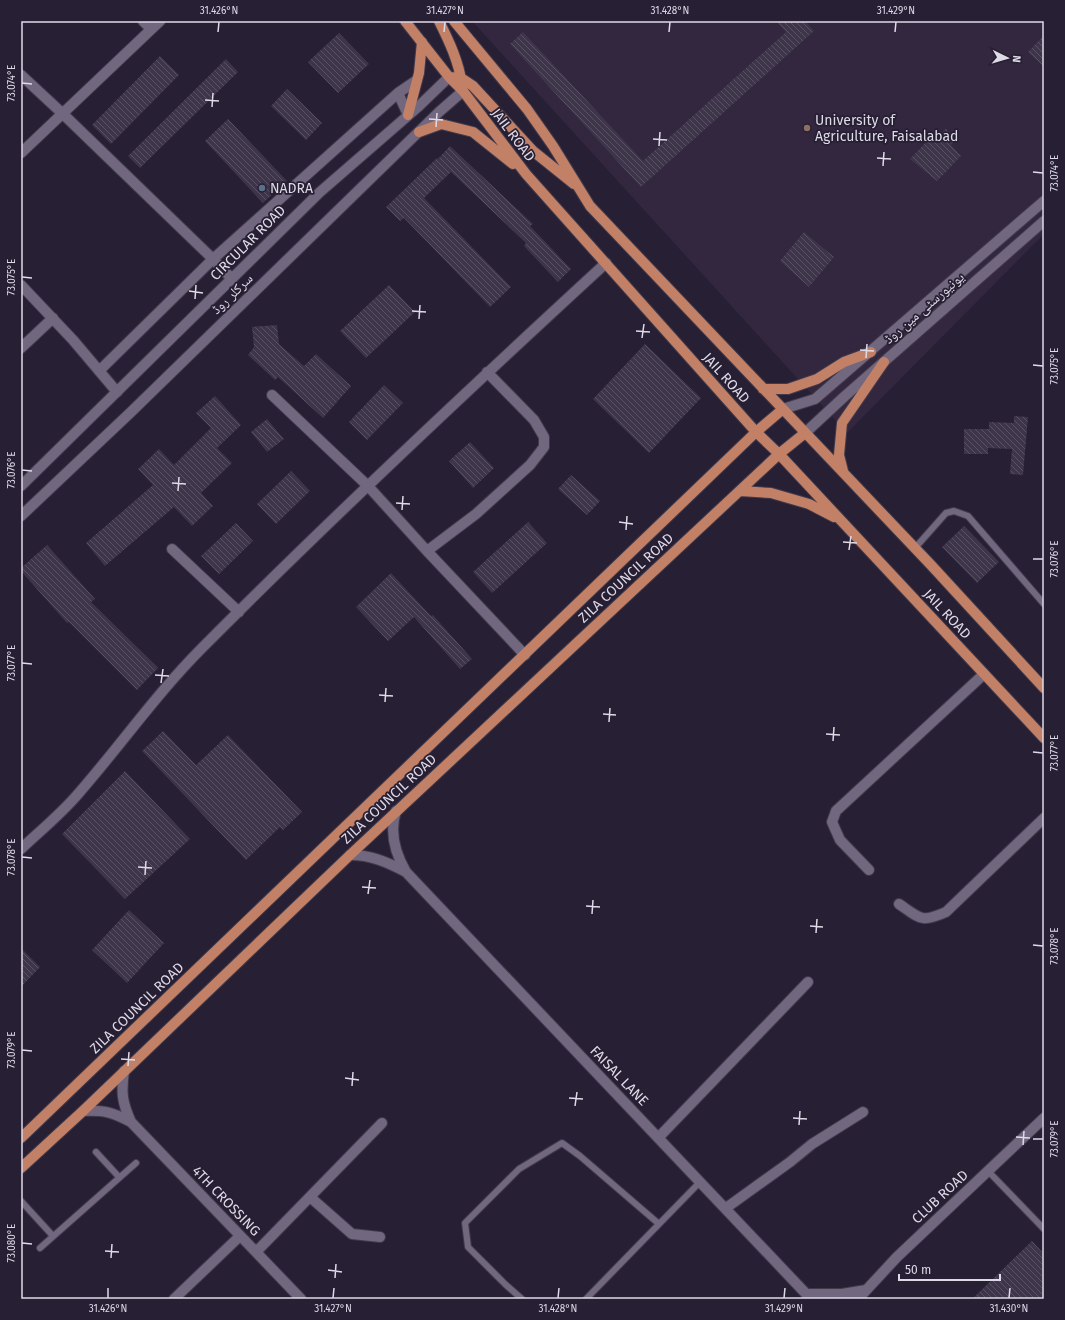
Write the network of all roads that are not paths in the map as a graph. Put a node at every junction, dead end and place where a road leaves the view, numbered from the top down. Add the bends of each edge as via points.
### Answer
1 (143, 21) edge
2 (160, 21) edge
3 (405, 21) edge
4 (439, 21) edge
5 (454, 21) edge
6 (151, 29) junction
7 (422, 42) junction
8 (21, 75) edge
9 (449, 77) junction
10 (461, 78) junction
11 (418, 80) junction
12 (463, 91) junction
13 (398, 93) junction
14 (63, 114) junction
15 (408, 115) junction
16 (419, 132) junction
17 (21, 153) edge
18 (526, 174) junction
19 (580, 189) junction
20 (1044, 201) edge
21 (1044, 221) edge
22 (213, 259) junction
23 (606, 263) junction
24 (232, 279) junction
25 (21, 285) edge
26 (53, 318) junction
27 (21, 348) edge
28 (871, 352) junction
29 (884, 362) junction
30 (99, 371) junction
31 (487, 372) junction
32 (763, 389) junction
33 (117, 392) junction
34 (272, 395) dead end
35 (783, 410) junction
36 (756, 432) junction
37 (805, 434) junction
38 (779, 454) junction
39 (844, 473) junction
40 (21, 486) edge
41 (368, 486) junction
42 (740, 491) junction
43 (21, 516) edge
44 (841, 520) junction
45 (914, 548) junction
46 (172, 549) dead end
47 (426, 551) junction
48 (1044, 604) edge
49 (239, 612) junction
50 (525, 655) junction
51 (984, 674) junction
52 (1044, 688) edge
53 (1044, 738) edge
54 (396, 811) junction
55 (1044, 818) edge
56 (21, 848) edge
57 (350, 854) junction
58 (869, 870) dead end
59 (406, 872) junction
60 (899, 904) dead end
61 (808, 982) dead end
62 (124, 1071) junction
63 (83, 1111) junction
64 (863, 1112) dead end
65 (1044, 1118) edge
66 (131, 1122) junction
67 (382, 1123) dead end
68 (21, 1138) edge
69 (658, 1138) junction
70 (96, 1152) dead end
71 (136, 1163) dead end
72 (21, 1168) edge
73 (988, 1171) junction
74 (119, 1177) junction
75 (700, 1182) junction
76 (310, 1197) junction
77 (21, 1201) edge
78 (726, 1208) junction
79 (659, 1224) junction
80 (1044, 1229) edge
81 (53, 1236) junction
82 (240, 1236) junction
83 (380, 1237) dead end
84 (40, 1248) dead end
85 (256, 1252) junction
86 (866, 1290) junction
87 (808, 1297) edge
88 (174, 1299) edge
89 (302, 1299) edge
90 (522, 1299) edge
91 (586, 1299) edge
92 (858, 1299) edge

1 - 6 street
2 - 6 street
3 - 7 main road, JAIL ROAD
4 - 10 main road via 459,66
5 - 19 main road, JAIL ROAD via 527,109 554,146
6 - 14 street
7 - 9 main road, JAIL ROAD
7 - 11 main road
8 - 14 street
9 - 10 main road
9 - 12 main road, JAIL ROAD
9 - 15 street, CIRCULAR ROAD
10 - 12 main road
10 - 19 main road via 473,86 533,151
11 - 13 street
11 - 15 main road
12 - 16 street, سرکلر روڈ
12 - 18 main road, JAIL ROAD
13 - 15 street
13 - 22 street
14 - 17 street
14 - 22 street
15 - 24 street, CIRCULAR ROAD via 320,192
16 - 18 main road via 441,124 473,132
16 - 43 street, سرکلر روڈ
18 - 23 main road, JAIL ROAD
19 - 32 main road, JAIL ROAD via 590,206
20 - 28 street
21 - 29 street, یونیورسٹی مین روڈ
22 - 24 street
22 - 30 street
23 - 31 street
23 - 36 main road, JAIL ROAD
24 - 33 street, CIRCULAR ROAD
25 - 26 street
26 - 27 street
26 - 30 street
28 - 32 main road via 844,362 817,379 788,389
28 - 35 street via 815,399
29 - 37 street, یونیورسٹی مین روڈ
29 - 39 main road via 842,423 839,455
30 - 33 street
31 - 41 street
31 - 47 street via 534,420 544,437 544,447 530,466 476,514
32 - 35 main road, JAIL ROAD
33 - 40 street, CIRCULAR ROAD
34 - 41 street
35 - 36 main road, ZILA COUNCIL ROAD
35 - 37 main road, JAIL ROAD
36 - 38 main road, JAIL ROAD
36 - 50 main road, ZILA COUNCIL ROAD
37 - 38 main road, ZILA COUNCIL ROAD
37 - 39 main road, JAIL ROAD
38 - 42 main road, ZILA COUNCIL ROAD
38 - 44 main road, JAIL ROAD
39 - 45 main road, JAIL ROAD
41 - 47 street
41 - 49 street
42 - 44 main road via 786,497 809,504
42 - 54 main road, ZILA COUNCIL ROAD
44 - 51 main road, JAIL ROAD
45 - 48 lane via 946,514 954,512 968,516
45 - 52 main road, JAIL ROAD
46 - 49 street
47 - 50 street
49 - 56 street via 200,650 77,796
50 - 68 main road, ZILA COUNCIL ROAD
51 - 53 main road, JAIL ROAD
51 - 58 street via 836,811 832,822 840,840
54 - 57 main road, ZILA COUNCIL ROAD
54 - 59 street, FAISAL LANE via 393,821 395,848
55 - 60 street via 946,912 930,919 918,918
57 - 59 street, FAISAL LANE via 378,859
57 - 62 main road, ZILA COUNCIL ROAD
59 - 69 street, FAISAL LANE
61 - 69 street
62 - 63 main road, ZILA COUNCIL ROAD
62 - 66 street, 4TH CROSSING via 124,1106
63 - 66 street, 4TH CROSSING via 99,1110 116,1114
63 - 72 main road, ZILA COUNCIL ROAD
64 - 78 street via 812,1144
65 - 73 street, CLUB ROAD
66 - 82 street, 4TH CROSSING
67 - 76 street
69 - 75 street, FAISAL LANE
70 - 74 lane
71 - 74 lane
73 - 80 lane
73 - 86 street, CLUB ROAD
74 - 81 lane
75 - 78 street, FAISAL LANE
75 - 79 lane
76 - 83 street via 352,1234
76 - 85 street
77 - 81 lane
78 - 87 street, FAISAL LANE
79 - 90 lane via 562,1143 519,1169 465,1223 468,1247
79 - 91 lane
81 - 84 lane
82 - 85 street, 4TH CROSSING
82 - 88 street
85 - 89 street, 4TH CROSSING
86 - 87 street
86 - 92 street, CLUB ROAD

